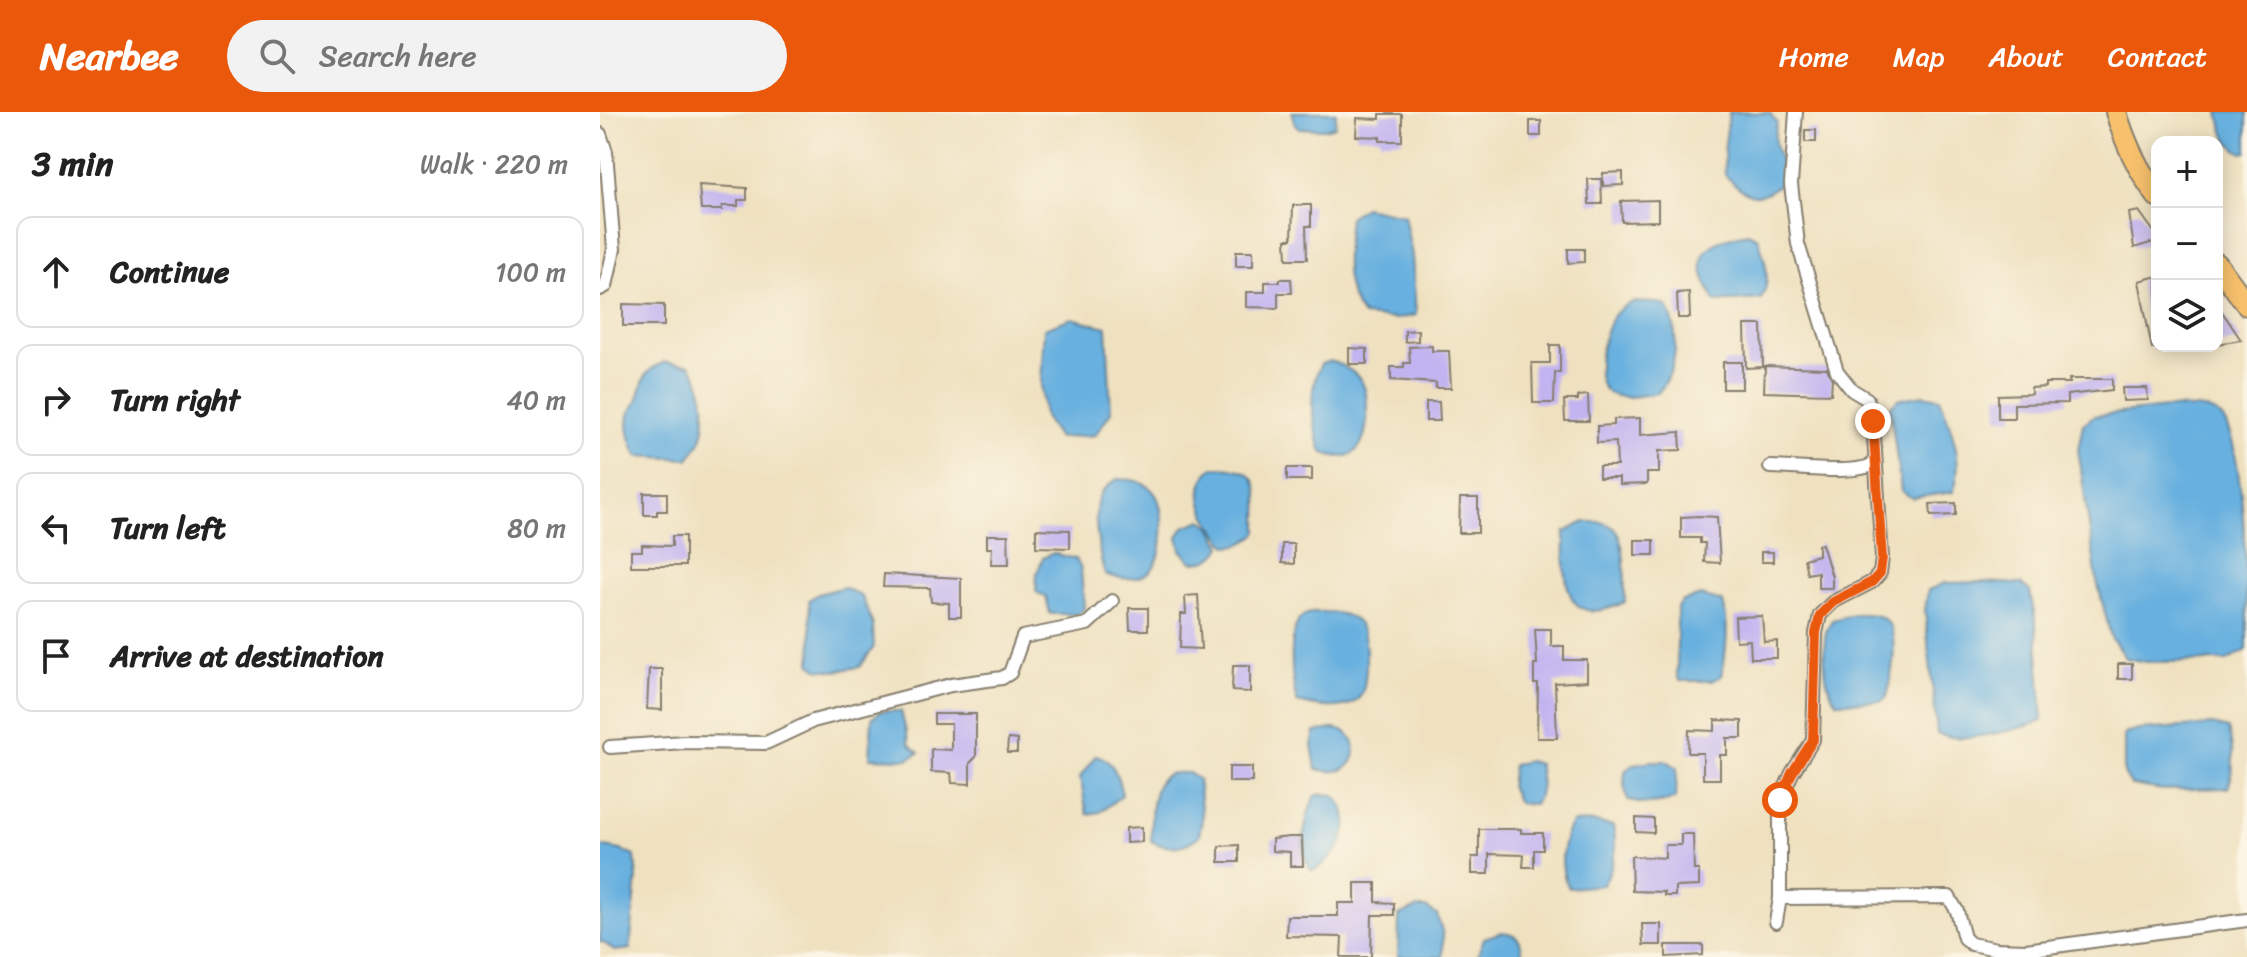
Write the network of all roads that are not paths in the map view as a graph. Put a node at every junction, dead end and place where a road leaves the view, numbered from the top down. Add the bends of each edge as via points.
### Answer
1 (1796, 112) edge
2 (2116, 112) edge
3 (600, 134) edge
4 (2151, 188) edge
5 (2223, 272) edge
6 (600, 289) edge
7 (2247, 305) edge
8 (1875, 463) junction
9 (1770, 467) dead end
10 (1112, 601) dead end
11 (610, 747) dead end
12 (1780, 898) junction
13 (2247, 920) edge
14 (1776, 922) dead end

1 - 8 street via 1791,184 1798,244 1837,371 1867,399
2 - 4 highway
3 - 6 street via 614,249 606,286
5 - 7 highway
8 - 9 street via 1850,471
8 - 12 street via 1880,573 1820,615 1813,740 1780,800
10 - 11 street via 1087,624 1023,637 1010,673 1002,678 951,685 813,721 766,743
12 - 13 street via 1949,897 1971,944 2026,950
12 - 14 street

